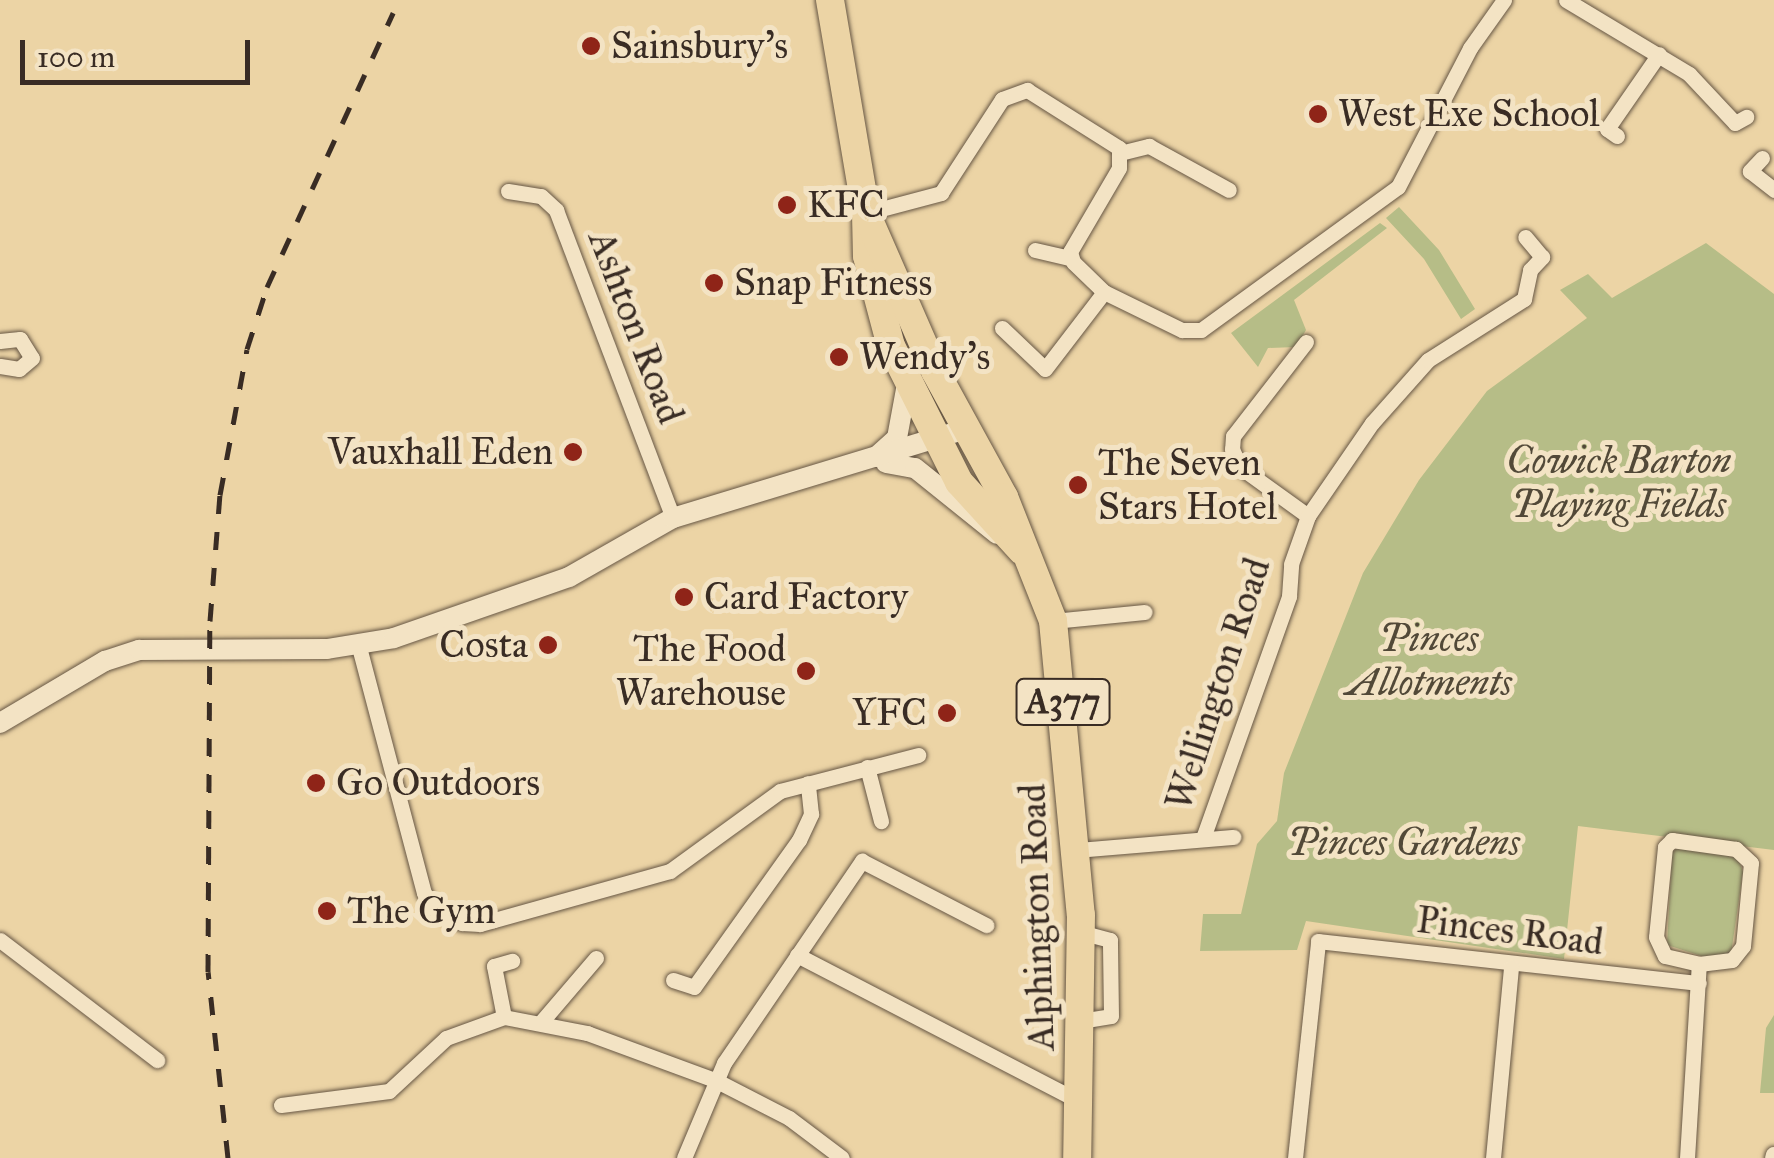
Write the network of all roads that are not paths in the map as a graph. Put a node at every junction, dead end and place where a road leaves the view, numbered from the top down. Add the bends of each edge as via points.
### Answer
1 (830, 0) edge
2 (1504, 0) edge
3 (1566, 0) edge
4 (1659, 54) junction
5 (1735, 124) dead end
6 (1606, 129) dead end
7 (1120, 153) junction
8 (1762, 158) dead end
9 (1230, 190) dead end
10 (1774, 190) edge
11 (508, 191) dead end
12 (866, 213) junction
13 (1525, 237) dead end
14 (1035, 250) dead end
15 (1070, 258) junction
16 (1104, 292) junction
17 (1002, 328) dead end
18 (0, 340) edge
19 (1306, 342) dead end
20 (0, 366) edge
21 (935, 370) junction
22 (907, 384) junction
23 (966, 429) junction
24 (930, 442) junction
25 (861, 465) junction
26 (1308, 516) junction
27 (673, 518) junction
28 (1007, 540) junction
29 (1031, 558) junction
30 (1144, 612) dead end
31 (1053, 621) junction
32 (359, 647) junction
33 (0, 723) edge
34 (918, 755) dead end
35 (867, 768) junction
36 (808, 783) junction
37 (881, 822) dead end
38 (1233, 837) dead end
39 (1202, 838) junction
40 (1077, 850) junction
41 (986, 925) dead end
42 (0, 940) edge
43 (797, 955) junction
44 (596, 958) dead end
45 (512, 961) dead end
46 (1700, 964) junction
47 (1511, 966) junction
48 (673, 980) dead end
49 (1699, 984) junction
50 (504, 1017) junction
51 (542, 1021) junction
52 (156, 1060) dead end
53 (716, 1080) junction
54 (1079, 1101) junction
55 (282, 1105) dead end
56 (684, 1158) edge
57 (842, 1158) edge
58 (1077, 1158) edge
59 (1295, 1158) edge
60 (1493, 1158) edge
61 (1687, 1158) edge

1 - 12 highway, Alphington Road / A377
2 - 16 street via 1470,48 1398,187 1328,243 1196,332
3 - 4 street
4 - 5 street via 1697,80
4 - 6 street
7 - 9 street via 1150,146
7 - 12 street via 1110,136 1027,90 1011,91 949,187
7 - 15 street via 1119,168
8 - 10 street via 1750,171
11 - 27 street, Ashton Road via 541,196 556,210
12 - 21 highway, Alphington Road / A377
12 - 22 highway, Alphington Road / A377 via 867,256
13 - 26 street, Wellington Road via 1542,257 1530,270 1524,298 1428,360 1372,424
14 - 15 street
15 - 16 street
16 - 17 street via 1045,369
18 - 20 street via 20,339 32,358 19,369
19 - 26 street via 1233,436 1232,449 1240,467
21 - 23 highway, Alphington Road / A377
21 - 24 street via 944,419
22 - 24 highway, Alphington Road / A377
22 - 25 street via 897,438
23 - 24 street
23 - 29 highway, Alphington Road / A377
24 - 25 street
24 - 28 highway, Alphington Road / A377
25 - 27 street
25 - 28 street via 906,462
26 - 39 street, Wellington Road via 1291,564 1289,596
27 - 32 street via 569,577
28 - 29 highway, Alphington Road / A377
29 - 31 highway, Alphington Road / A377
30 - 31 street
31 - 40 highway, Alphington Road / A377
32 - 33 street via 139,650 105,661
32 - 36 street via 424,894 452,920 480,924 670,871 714,843 754,804
34 - 35 street
35 - 36 street
35 - 37 street
36 - 48 street via 811,814 799,840 694,987
38 - 39 street
39 - 40 street
40 - 54 highway, Alphington Road / A377
41 - 43 street via 862,861
42 - 52 street
43 - 53 street
43 - 54 street
44 - 51 street
45 - 50 street via 494,966
46 - 46 street via 1665,956 1656,937 1665,847 1672,840 1736,849 1750,863 1743,946 1732,960
46 - 49 street
47 - 49 street, Pinces Road
47 - 59 street, Pinces Road via 1315,944
47 - 60 street
49 - 61 street
50 - 51 street
50 - 55 street via 446,1038 389,1091
51 - 53 street
53 - 56 street
53 - 57 street via 789,1118
54 - 58 highway, Alphington Road / A377

